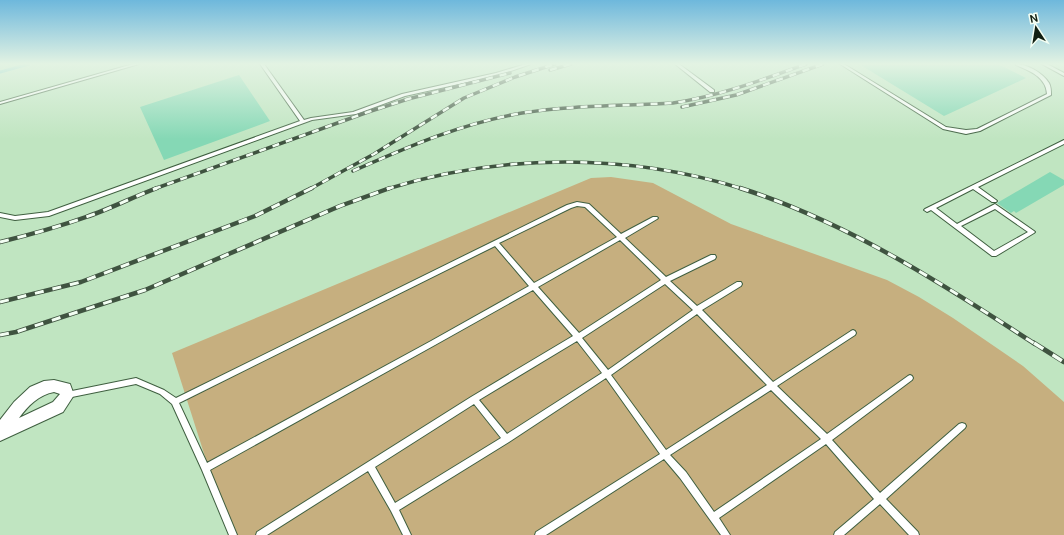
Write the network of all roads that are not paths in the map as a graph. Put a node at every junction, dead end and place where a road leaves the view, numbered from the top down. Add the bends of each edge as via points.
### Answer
1 (49, 89) edge
2 (280, 89) edge
3 (431, 89) edge
4 (709, 89) edge
5 (882, 89) edge
6 (1050, 89) edge
7 (712, 91) dead end
8 (0, 103) edge
9 (303, 122) junction
10 (1064, 142) edge
11 (974, 187) junction
12 (994, 201) dead end
13 (0, 215) edge
14 (655, 218) dead end
15 (957, 226) junction
16 (620, 238) junction
17 (495, 242) junction
18 (713, 257) dead end
19 (666, 280) junction
20 (739, 284) dead end
21 (534, 286) junction
22 (697, 310) junction
23 (853, 333) dead end
24 (578, 337) junction
25 (607, 374) junction
26 (910, 378) dead end
27 (772, 386) junction
28 (67, 395) junction
29 (474, 399) junction
30 (175, 402) junction
31 (962, 426) dead end
32 (0, 433) edge
33 (506, 439) junction
34 (827, 439) junction
35 (665, 455) junction
36 (370, 466) junction
37 (206, 468) junction
38 (880, 500) junction
39 (394, 508) junction
40 (713, 517) junction
41 (233, 535) edge
42 (260, 535) edge
43 (407, 535) edge
44 (539, 535) edge
45 (726, 535) edge
46 (838, 535) edge
47 (915, 535) edge

1 - 8 lane
2 - 9 lane
3 - 9 lane via 404,95 354,113
4 - 7 lane
5 - 6 lane via 945,128 966,132 978,130 1049,95
9 - 13 lane via 49,214 15,218
10 - 11 lane
11 - 12 lane
11 - 15 lane via 929,209
14 - 16 lane
15 - 15 lane via 994,254 1032,232 995,206
16 - 17 lane via 587,205 577,204
16 - 19 lane
16 - 21 lane
17 - 21 lane
17 - 30 lane
18 - 19 lane
19 - 22 lane
19 - 24 lane
20 - 22 lane
21 - 24 lane
21 - 37 lane
22 - 25 lane
22 - 27 lane
23 - 27 lane
24 - 25 lane
24 - 29 lane
25 - 33 lane
25 - 35 lane
26 - 34 lane
27 - 34 lane
27 - 35 lane
28 - 30 lane via 136,381 162,392
28 - 32 street via 58,406
28 - 32 street via 65,388 57,385 31,394
29 - 33 lane
29 - 36 lane
30 - 37 lane
31 - 38 lane
33 - 39 lane
34 - 38 lane
34 - 40 lane
35 - 40 lane
35 - 44 lane
36 - 39 lane
36 - 42 lane
37 - 41 lane
38 - 46 lane
38 - 47 lane
39 - 43 lane
40 - 45 lane

